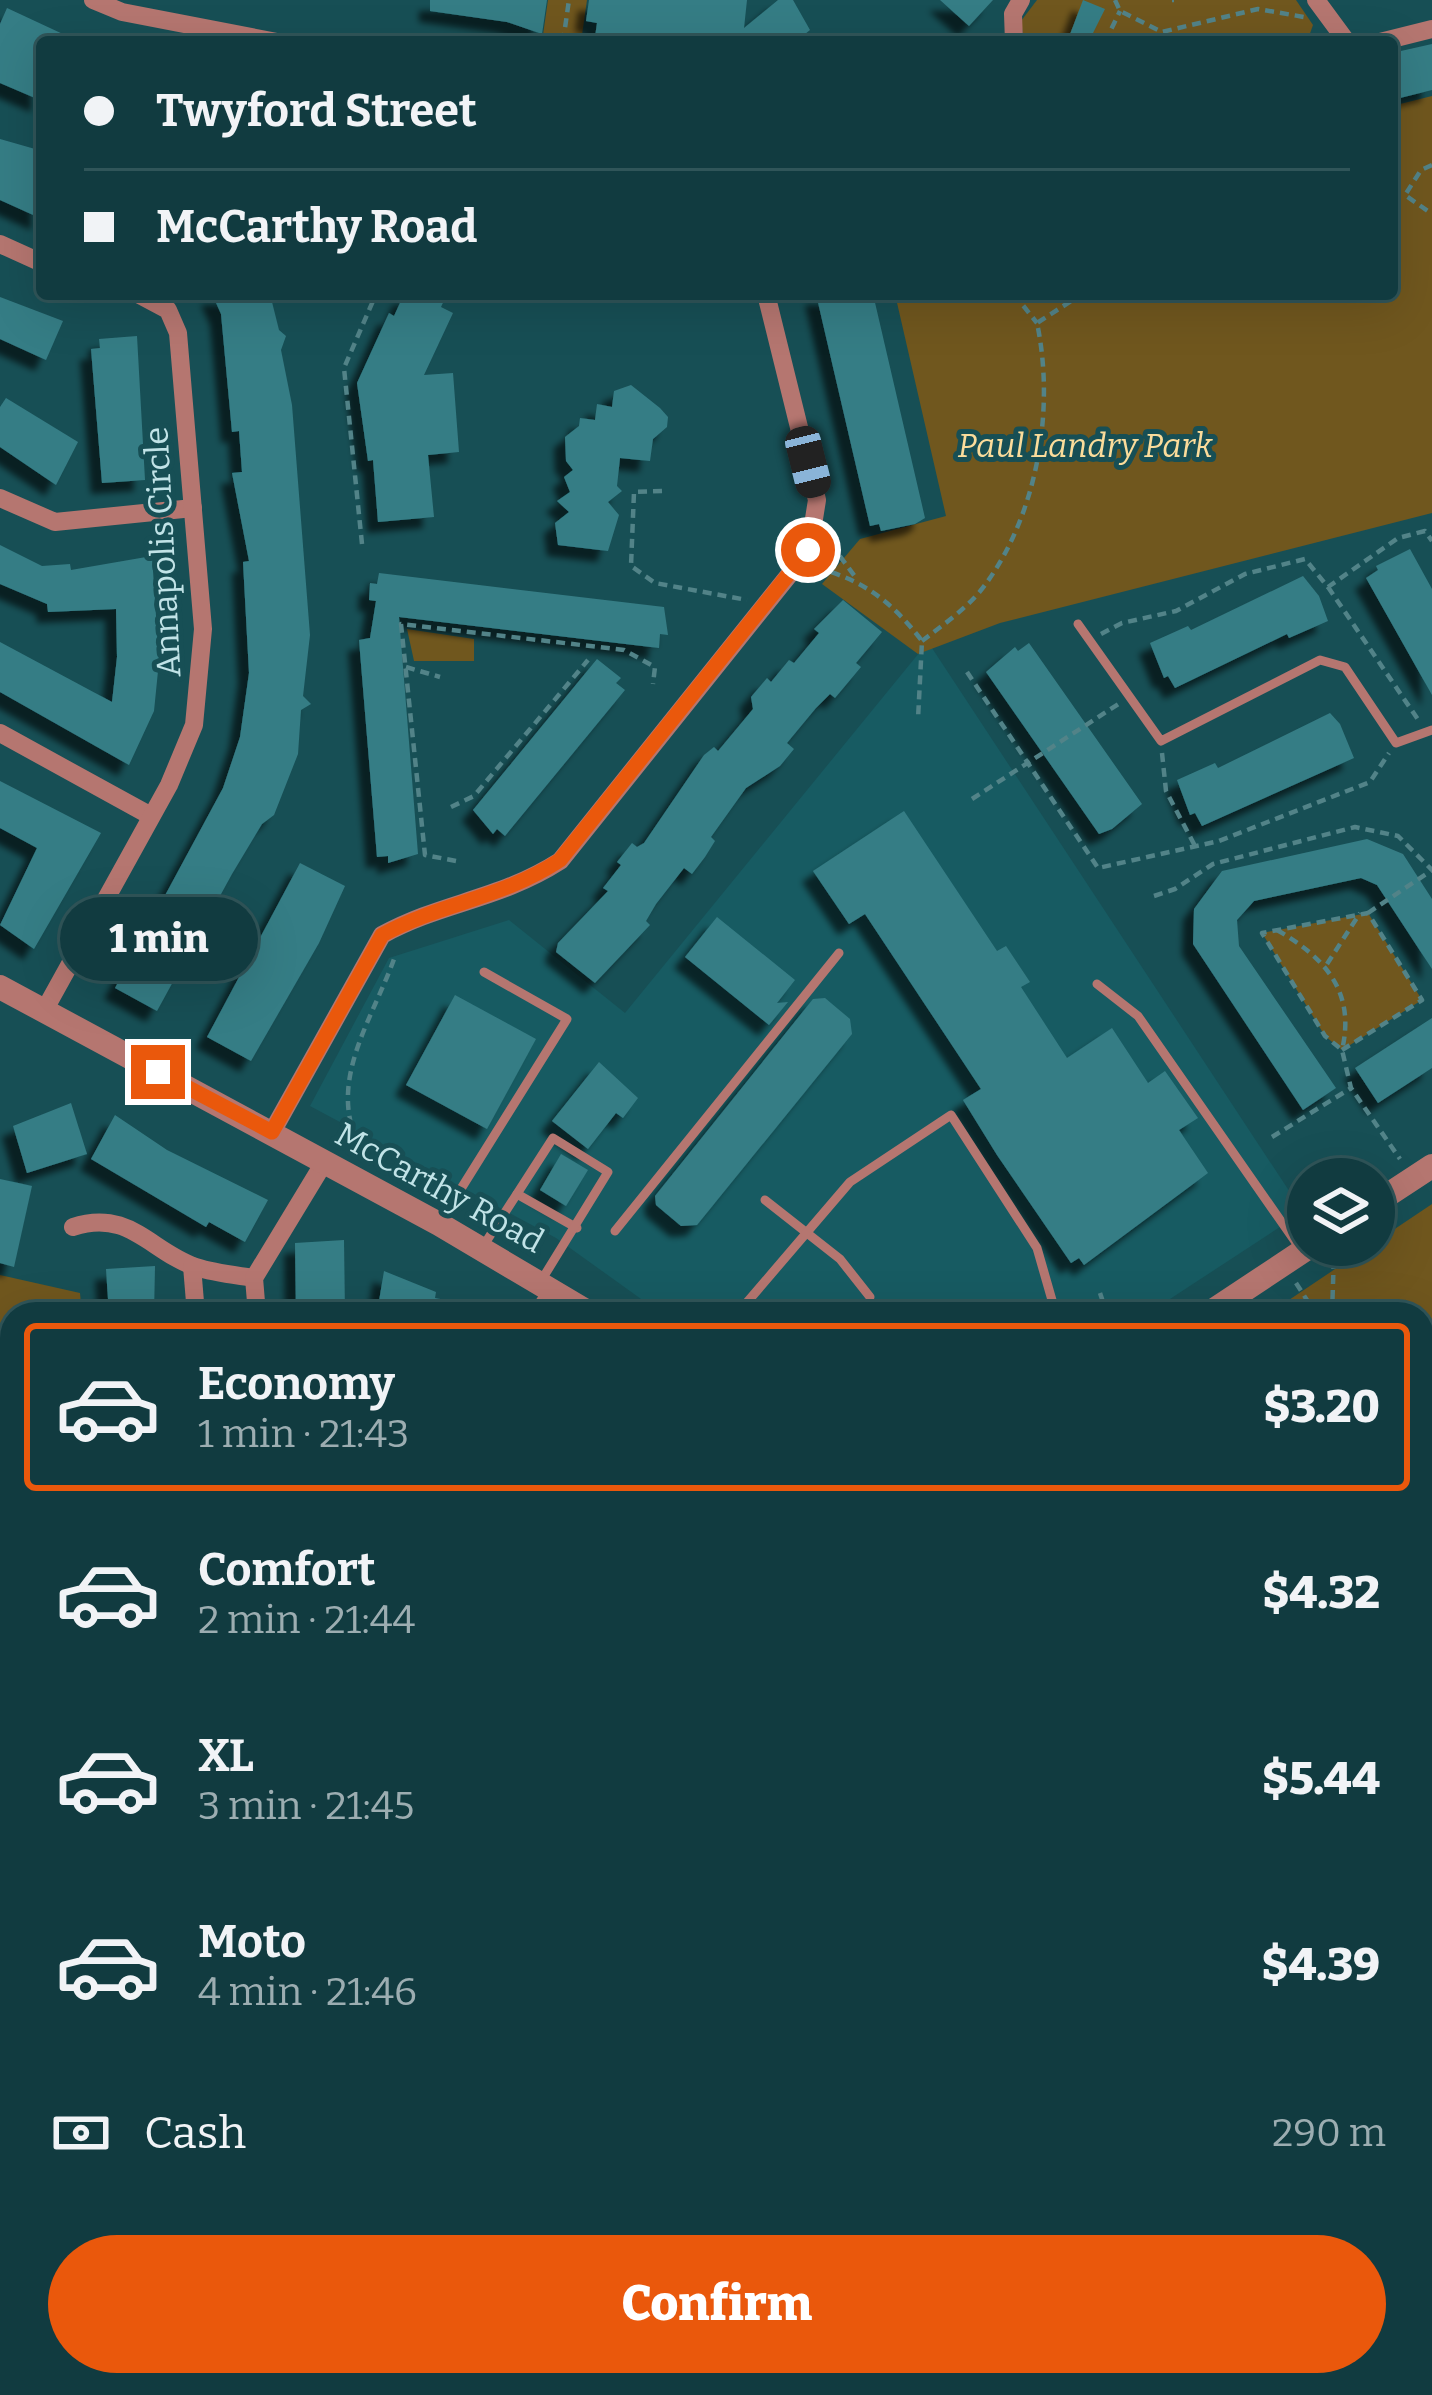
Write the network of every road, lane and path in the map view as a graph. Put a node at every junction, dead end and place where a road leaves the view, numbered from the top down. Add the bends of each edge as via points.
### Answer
1 (93, 0) edge
2 (569, 0) edge
3 (1021, 0) edge
4 (1114, 0) edge
5 (1316, 0) edge
6 (1120, 11) junction
7 (1333, 22) junction
8 (1432, 28) edge
9 (246, 36) edge
10 (564, 36) edge
11 (1014, 36) edge
12 (1108, 36) edge
13 (1343, 36) edge
14 (1398, 37) edge
15 (1432, 165) edge
16 (1405, 195) junction
17 (1398, 196) edge
18 (1432, 214) edge
19 (0, 244) edge
20 (36, 260) edge
21 (149, 300) edge
22 (373, 300) edge
23 (768, 300) edge
24 (1019, 300) edge
25 (1072, 300) edge
26 (1036, 323) junction
27 (662, 491) dead end
28 (0, 498) edge
29 (193, 508) junction
30 (816, 530) junction
31 (1432, 542) edge
32 (362, 544) dead end
33 (800, 564) junction
34 (856, 578) junction
35 (1328, 586) junction
36 (764, 606) junction
37 (1078, 624) dead end
38 (1091, 640) junction
39 (922, 641) junction
40 (588, 660) dead end
41 (406, 667) junction
42 (967, 672) dead end
43 (440, 677) dead end
44 (653, 685) dead end
45 (1130, 696) junction
46 (918, 719) dead end
47 (1429, 732) edge
48 (0, 733) edge
49 (1161, 741) junction
50 (1396, 743) junction
51 (1027, 762) junction
52 (972, 799) dead end
53 (452, 807) dead end
54 (151, 816) junction
55 (1196, 846) junction
56 (456, 861) dead end
57 (1432, 870) edge
58 (1154, 896) dead end
59 (1364, 913) junction
60 (406, 922) junction
61 (1276, 929) junction
62 (839, 953) dead end
63 (1327, 964) junction
64 (484, 972) dead end
65 (1097, 984) dead end
66 (0, 987) edge
67 (44, 1011) junction
68 (1342, 1051) junction
69 (1351, 1088) junction
70 (272, 1132) junction
71 (1272, 1137) dead end
72 (356, 1139) dead end
73 (325, 1161) junction
74 (1423, 1172) edge
75 (1395, 1190) edge
76 (517, 1194) junction
77 (765, 1201) dead end
78 (439, 1224) junction
79 (73, 1227) dead end
80 (577, 1228) junction
81 (615, 1231) dead end
82 (806, 1233) junction
83 (1287, 1235) edge
84 (482, 1248) junction
85 (1287, 1261) edge
86 (192, 1266) junction
87 (1303, 1266) edge
88 (1336, 1266) edge
89 (254, 1278) junction
90 (545, 1284) junction
91 (1100, 1293) dead end
92 (870, 1297) dead end
93 (195, 1302) edge
94 (256, 1302) edge
95 (537, 1302) edge
96 (573, 1302) edge
97 (747, 1302) edge
98 (1053, 1302) edge
99 (1103, 1302) edge
100 (1226, 1302) edge
101 (1313, 1302) edge
102 (1334, 1302) edge
103 (0, 1582) edge
104 (0, 1628) edge

1 - 9 street
2 - 10 path
3 - 11 street
4 - 6 path
5 - 7 street
6 - 7 path via 1162,32 1258,10
6 - 12 path
7 - 13 street
8 - 14 street
15 - 16 path
16 - 17 path
16 - 18 path
19 - 20 street
21 - 29 street, Annapolis Circle via 168,310 178,333
22 - 32 path via 344,368
23 - 30 street via 818,500
24 - 26 path
25 - 26 path
26 - 39 path via 1046,402 1019,524 983,587
27 - 36 path via 634,492 631,566 656,583
28 - 29 street via 56,522
29 - 54 street, Annapolis Circle via 200,684 184,754
30 - 33 street
30 - 34 path
31 - 35 path via 1425,531 1398,538
33 - 34 path
33 - 36 street
34 - 39 path
35 - 38 path via 1305,559 1245,574 1176,611 1122,623
35 - 47 path
36 - 60 street via 560,860 517,888
37 - 38 lane
38 - 45 lane
39 - 46 path
40 - 53 path via 474,796
41 - 43 path
41 - 44 path via 401,624 625,650 655,667
41 - 56 path via 425,855
42 - 51 path
45 - 49 lane
45 - 51 path
47 - 50 lane
48 - 54 street
49 - 50 lane via 1320,660 1345,668
49 - 55 path via 1166,791
50 - 55 path via 1370,782
51 - 52 path
51 - 55 path via 1098,868
54 - 67 street, Annapolis Circle
57 - 58 path via 1398,836 1355,827 1213,864
57 - 59 path
59 - 61 path
59 - 63 path
59 - 68 path via 1422,1000
60 - 70 street via 368,955
60 - 72 path via 350,1069 344,1110
61 - 63 path
61 - 68 path via 1262,933 1273,956
62 - 81 lane
63 - 68 path via 1344,1021
64 - 78 lane via 567,1019
65 - 83 lane via 1138,1016
66 - 67 street, McCarthy Road
67 - 70 street, McCarthy Road
68 - 69 path
69 - 71 path
69 - 74 path
70 - 73 street, McCarthy Road
73 - 78 street, McCarthy Road
73 - 89 street
74 - 75 street
76 - 80 lane
76 - 80 lane via 554,1138 608,1172
76 - 84 lane
77 - 82 lane
78 - 84 street, McCarthy Road
79 - 86 street via 94,1220 147,1234
80 - 90 lane
82 - 92 lane
82 - 97 lane
82 - 98 lane via 850,1182 951,1115 1037,1248
84 - 90 street, McCarthy Road
85 - 100 street
86 - 89 street
86 - 93 street
87 - 101 path
88 - 102 path
89 - 94 street
90 - 95 lane
90 - 96 street, McCarthy Road
91 - 99 path
103 - 104 path

